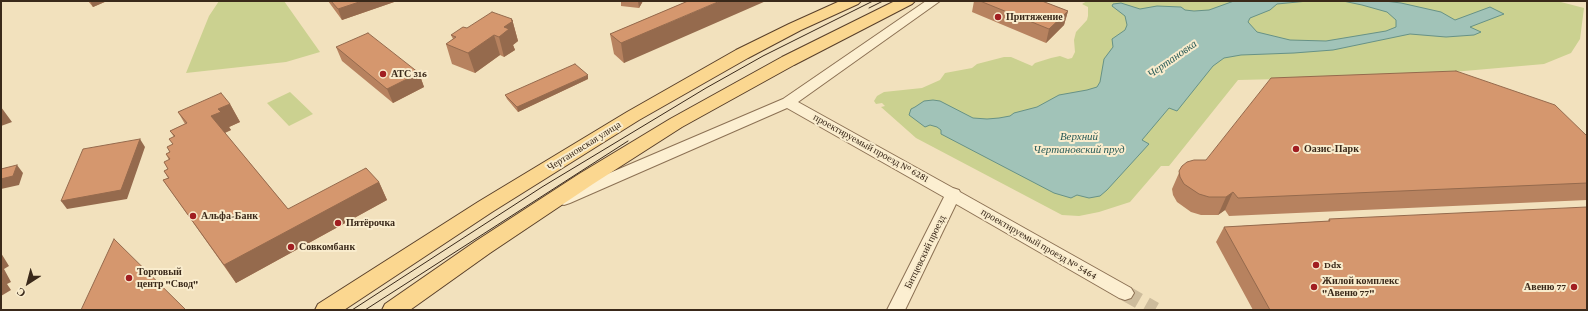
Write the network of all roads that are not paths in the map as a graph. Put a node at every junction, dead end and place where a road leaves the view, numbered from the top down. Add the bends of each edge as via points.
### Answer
1 (852, 1) edge
2 (907, 1) edge
3 (934, 1) edge
4 (788, 102) junction
5 (953, 194) junction
6 (541, 209) junction
7 (1124, 293) tunnel mouth
8 (326, 310) edge
9 (394, 310) edge
10 (896, 310) edge

1 - 8 main road, Чертановская улица via 742,54 633,116 485,207
2 - 6 main road via 720,98
3 - 4 street
4 - 5 street, проектируемый проезд № 6281
4 - 6 street
5 - 7 street, проектируемый проезд № 5464
5 - 10 street, Битцевский проезд
6 - 9 main road

